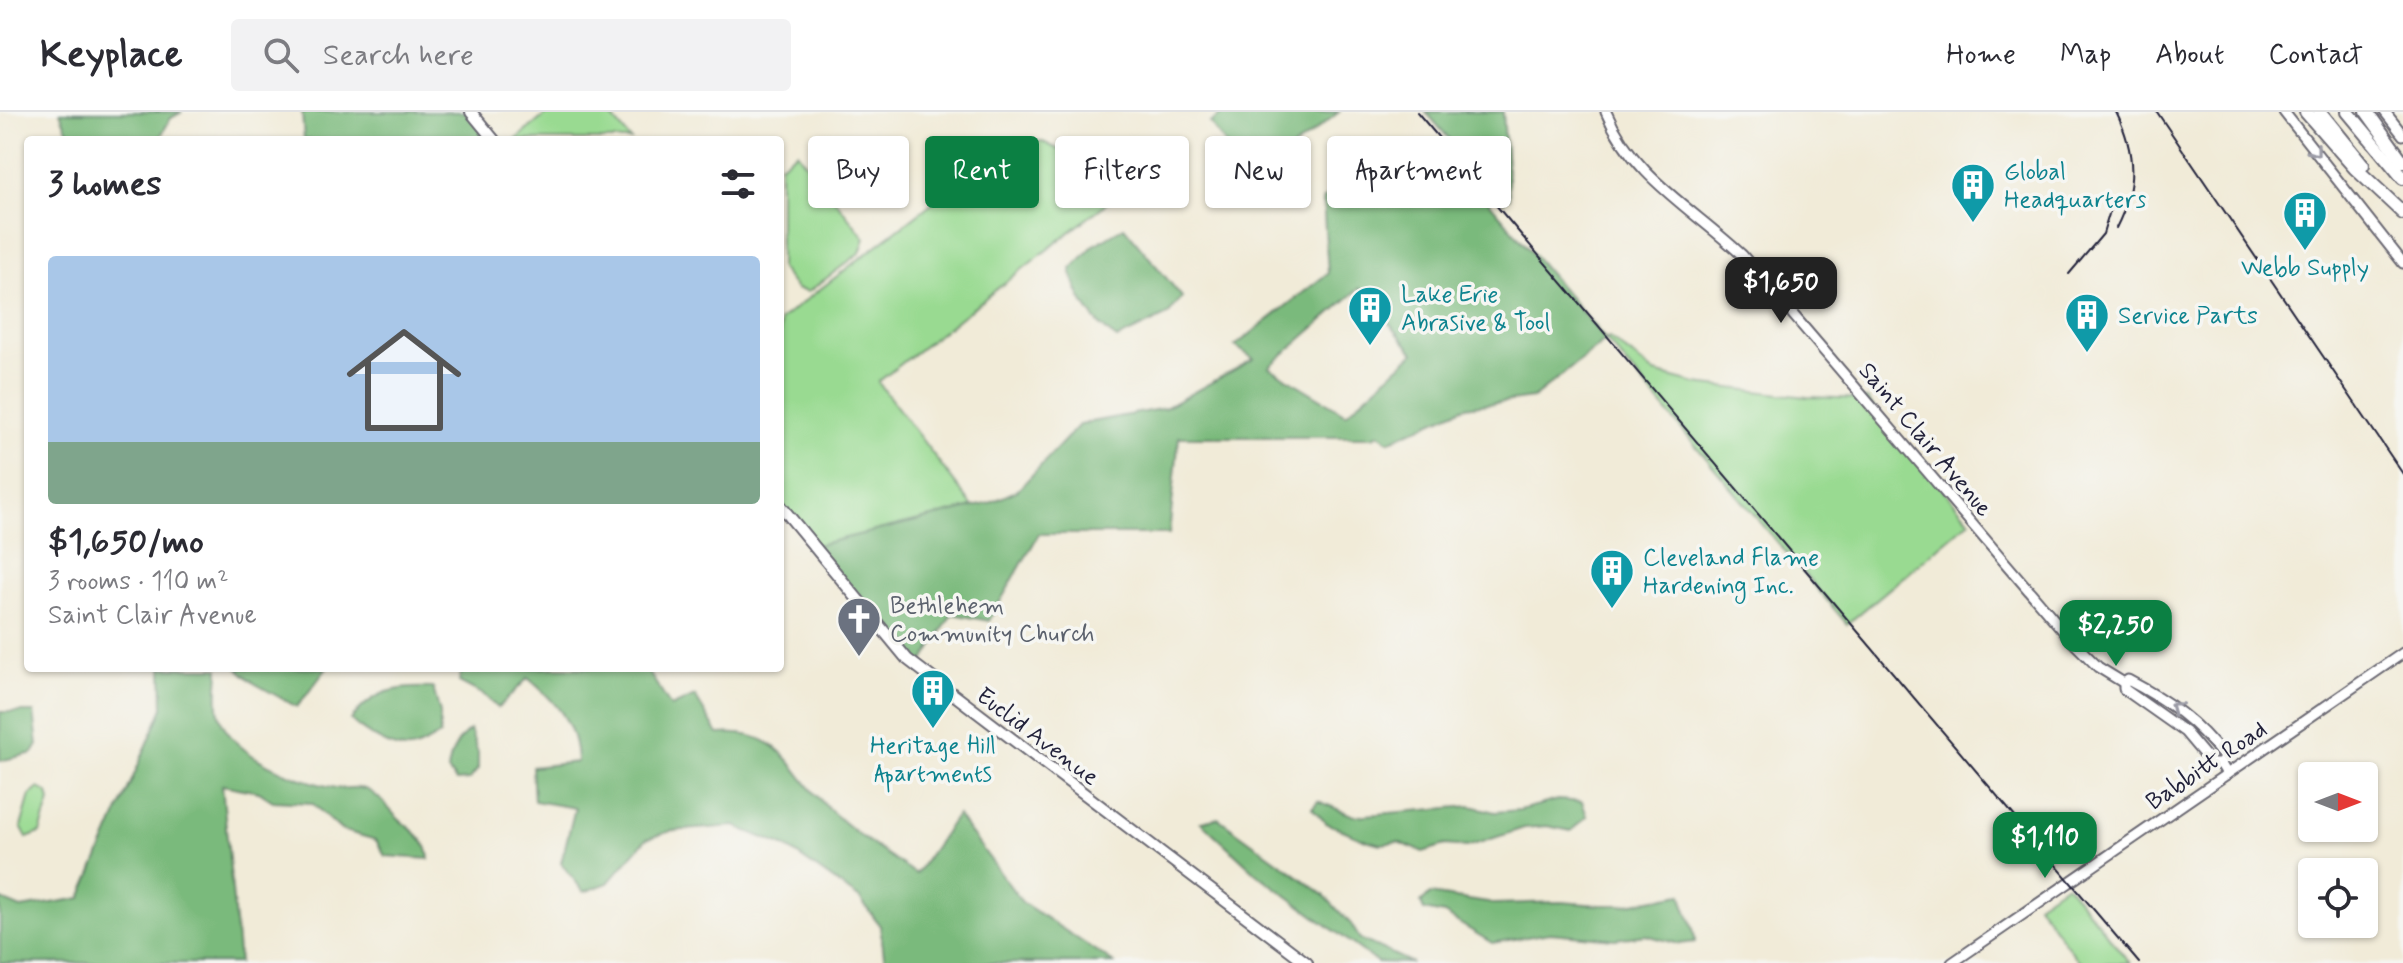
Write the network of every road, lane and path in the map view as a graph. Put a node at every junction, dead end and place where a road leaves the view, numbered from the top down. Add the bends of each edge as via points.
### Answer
1 (471, 112) edge
2 (1606, 112) edge
3 (2284, 112) edge
4 (2306, 112) edge
5 (2320, 112) edge
6 (2348, 112) edge
7 (2367, 112) edge
8 (2385, 112) edge
9 (2403, 135) edge
10 (491, 136) edge
11 (2403, 162) edge
12 (2403, 178) edge
13 (2403, 213) edge
14 (2403, 263) edge
15 (784, 510) edge
16 (2403, 653) edge
17 (2227, 774) junction
18 (1307, 963) edge
19 (1952, 963) edge

1 - 10 main road
2 - 17 street, Saint Clair Avenue via 1617,137 1652,181 1742,255 2073,642 2098,667 2124,683 2150,690 2186,715 2224,757 2221,764
3 -> 14 street
4 - 13 highway
5 - 13 highway
6 - 12 highway
7 - 11 highway
8 - 9 street
15 - 18 main road, Euclid Avenue via 907,659
16 - 17 street, Babbitt Road
17 - 19 street, Babbitt Road

